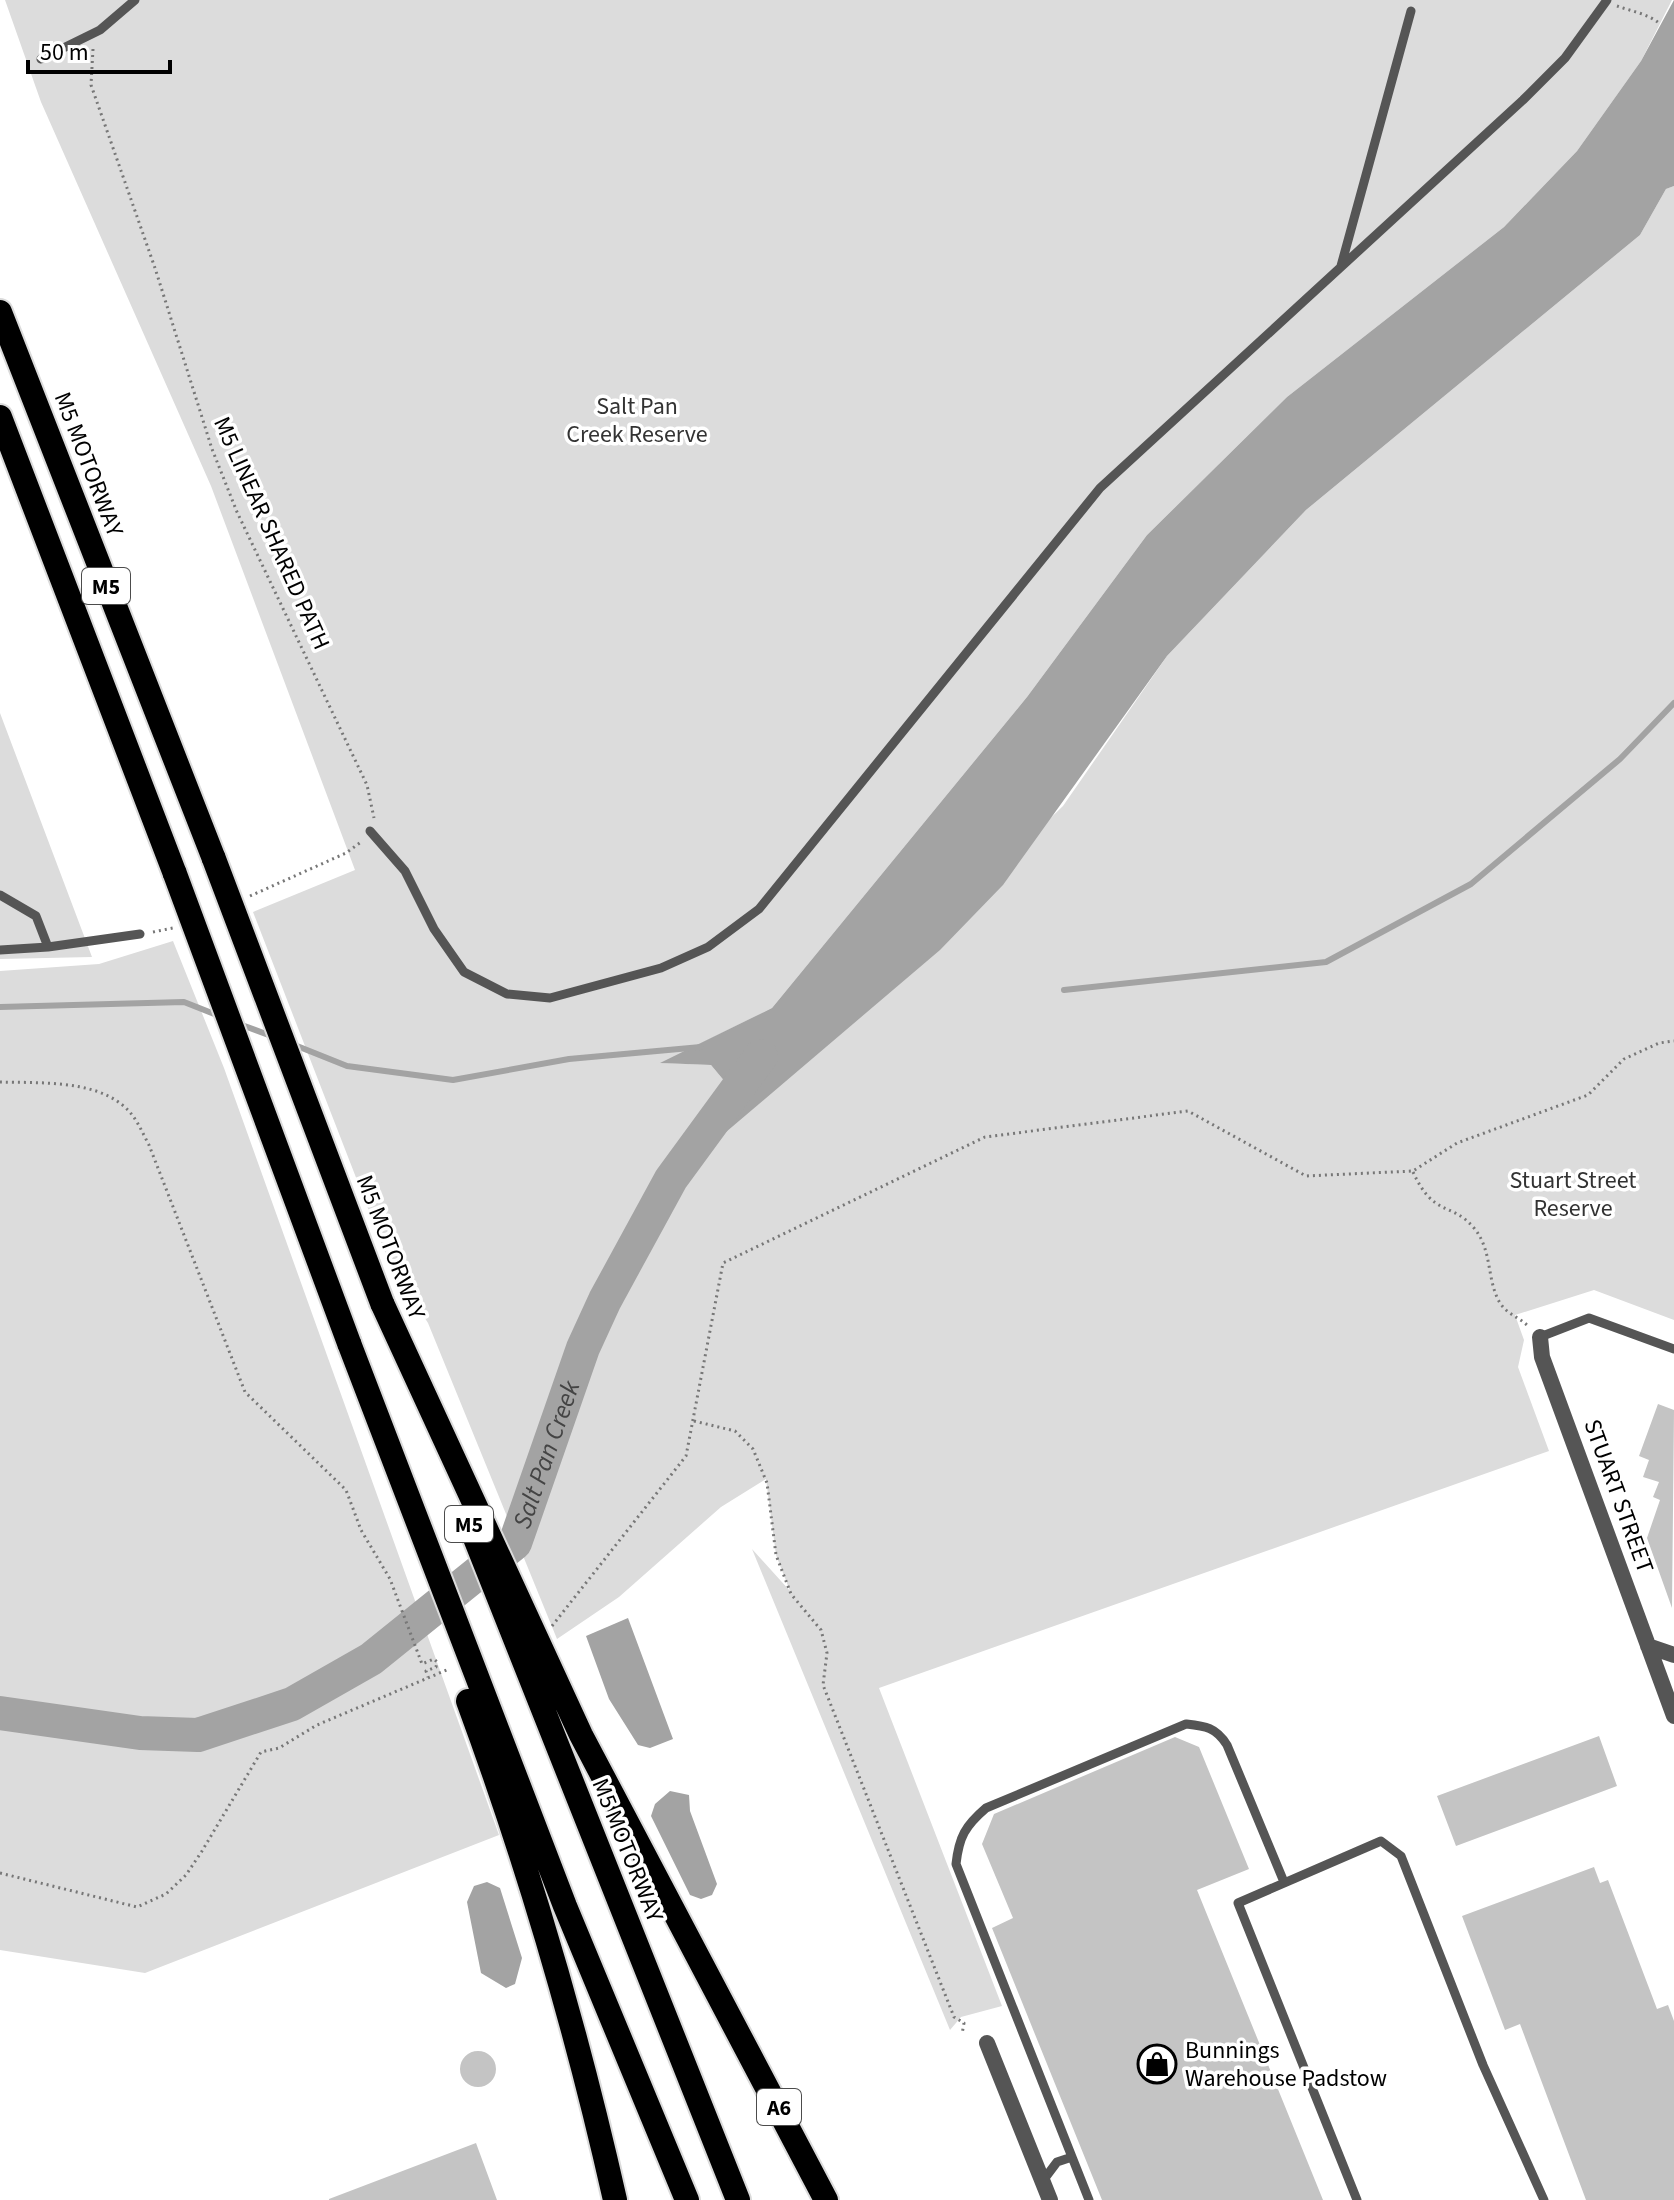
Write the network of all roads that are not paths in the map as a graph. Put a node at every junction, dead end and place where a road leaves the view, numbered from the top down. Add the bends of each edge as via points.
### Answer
1 (135, 0) edge
2 (1607, 1) edge
3 (1411, 11) dead end
4 (41, 59) dead end
5 (1341, 266) junction
6 (0, 312) edge
7 (0, 417) edge
8 (370, 831) road end
9 (0, 895) edge
10 (140, 934) road end
11 (48, 947) junction
12 (0, 950) edge
13 (382, 1303) junction
14 (1540, 1337) joint
15 (1674, 1349) edge
16 (1648, 1646) junction
17 (1674, 1655) edge
18 (1674, 1716) edge
19 (502, 1767) junction
20 (1284, 1882) junction
21 (987, 2043) dead end
22 (1072, 2157) junction
23 (1042, 2182) junction
24 (615, 2200) edge
25 (687, 2200) edge
26 (738, 2200) edge
27 (826, 2200) edge
28 (1050, 2200) edge
29 (1089, 2200) edge
30 (1357, 2200) edge
31 (1544, 2200) edge

1 - 4 lane via 100,30
2 - 5 lane via 1565,58 1523,100
3 - 5 lane
5 - 8 lane via 1100,488 759,909 708,947 661,968 550,998 507,994 464,972 434,929 405,871
6 - 13 highway, M5 MOTORWAY / M5, bridge
7 - 19 highway, M5, bridge via 175,874
9 - 11 lane via 36,916
10 - 11 lane
11 - 12 lane
13 - 26 highway, M5 MOTORWAY / M5
13 - 27 highway, A6 via 581,1735
14 - 15 lane via 1589,1318
14 - 16 street, STUART STREET via 1542,1357
16 - 17 street
16 - 18 street, STUART STREET
19 - 24 highway, M5
19 - 25 highway, M5
20 - 22 lane via 1227,1745 1220,1733 1206,1726 1186,1724 986,1808 968,1823 959,1838 956,1864
20 - 30 lane via 1238,1903
20 - 31 lane via 1381,1841 1401,1856 1483,2065
21 - 23 street
22 - 23 lane via 1057,2162
22 - 29 lane
23 - 28 street

